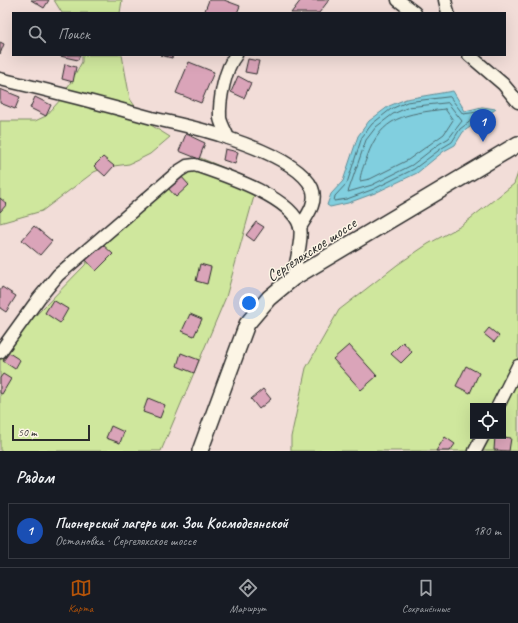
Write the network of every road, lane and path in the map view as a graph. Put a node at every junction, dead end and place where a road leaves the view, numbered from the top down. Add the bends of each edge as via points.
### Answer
1 (398, 0) edge
2 (445, 0) edge
3 (414, 12) edge
4 (448, 12) edge
5 (235, 56) edge
6 (470, 56) edge
7 (0, 78) edge
8 (518, 102) edge
9 (228, 138) junction
10 (518, 144) edge
11 (300, 227) junction
12 (293, 278) junction
13 (0, 352) edge
14 (518, 366) edge
15 (500, 403) edge
16 (482, 439) edge
17 (200, 451) edge
18 (476, 451) edge

1 - 3 street
2 - 4 street
5 - 9 street via 230,62 225,80 220,118
6 - 8 street via 503,84
7 - 9 street
9 - 11 street via 277,159 307,180 313,189 314,199
10 - 12 main road, Сергеляхское шоссе
11 - 12 street via 299,250
11 - 13 street via 296,218 286,209 252,185 195,165 187,166 58,275
12 - 17 main road, Сергеляхское шоссе via 269,298 247,324
14 - 15 street
16 - 18 street

